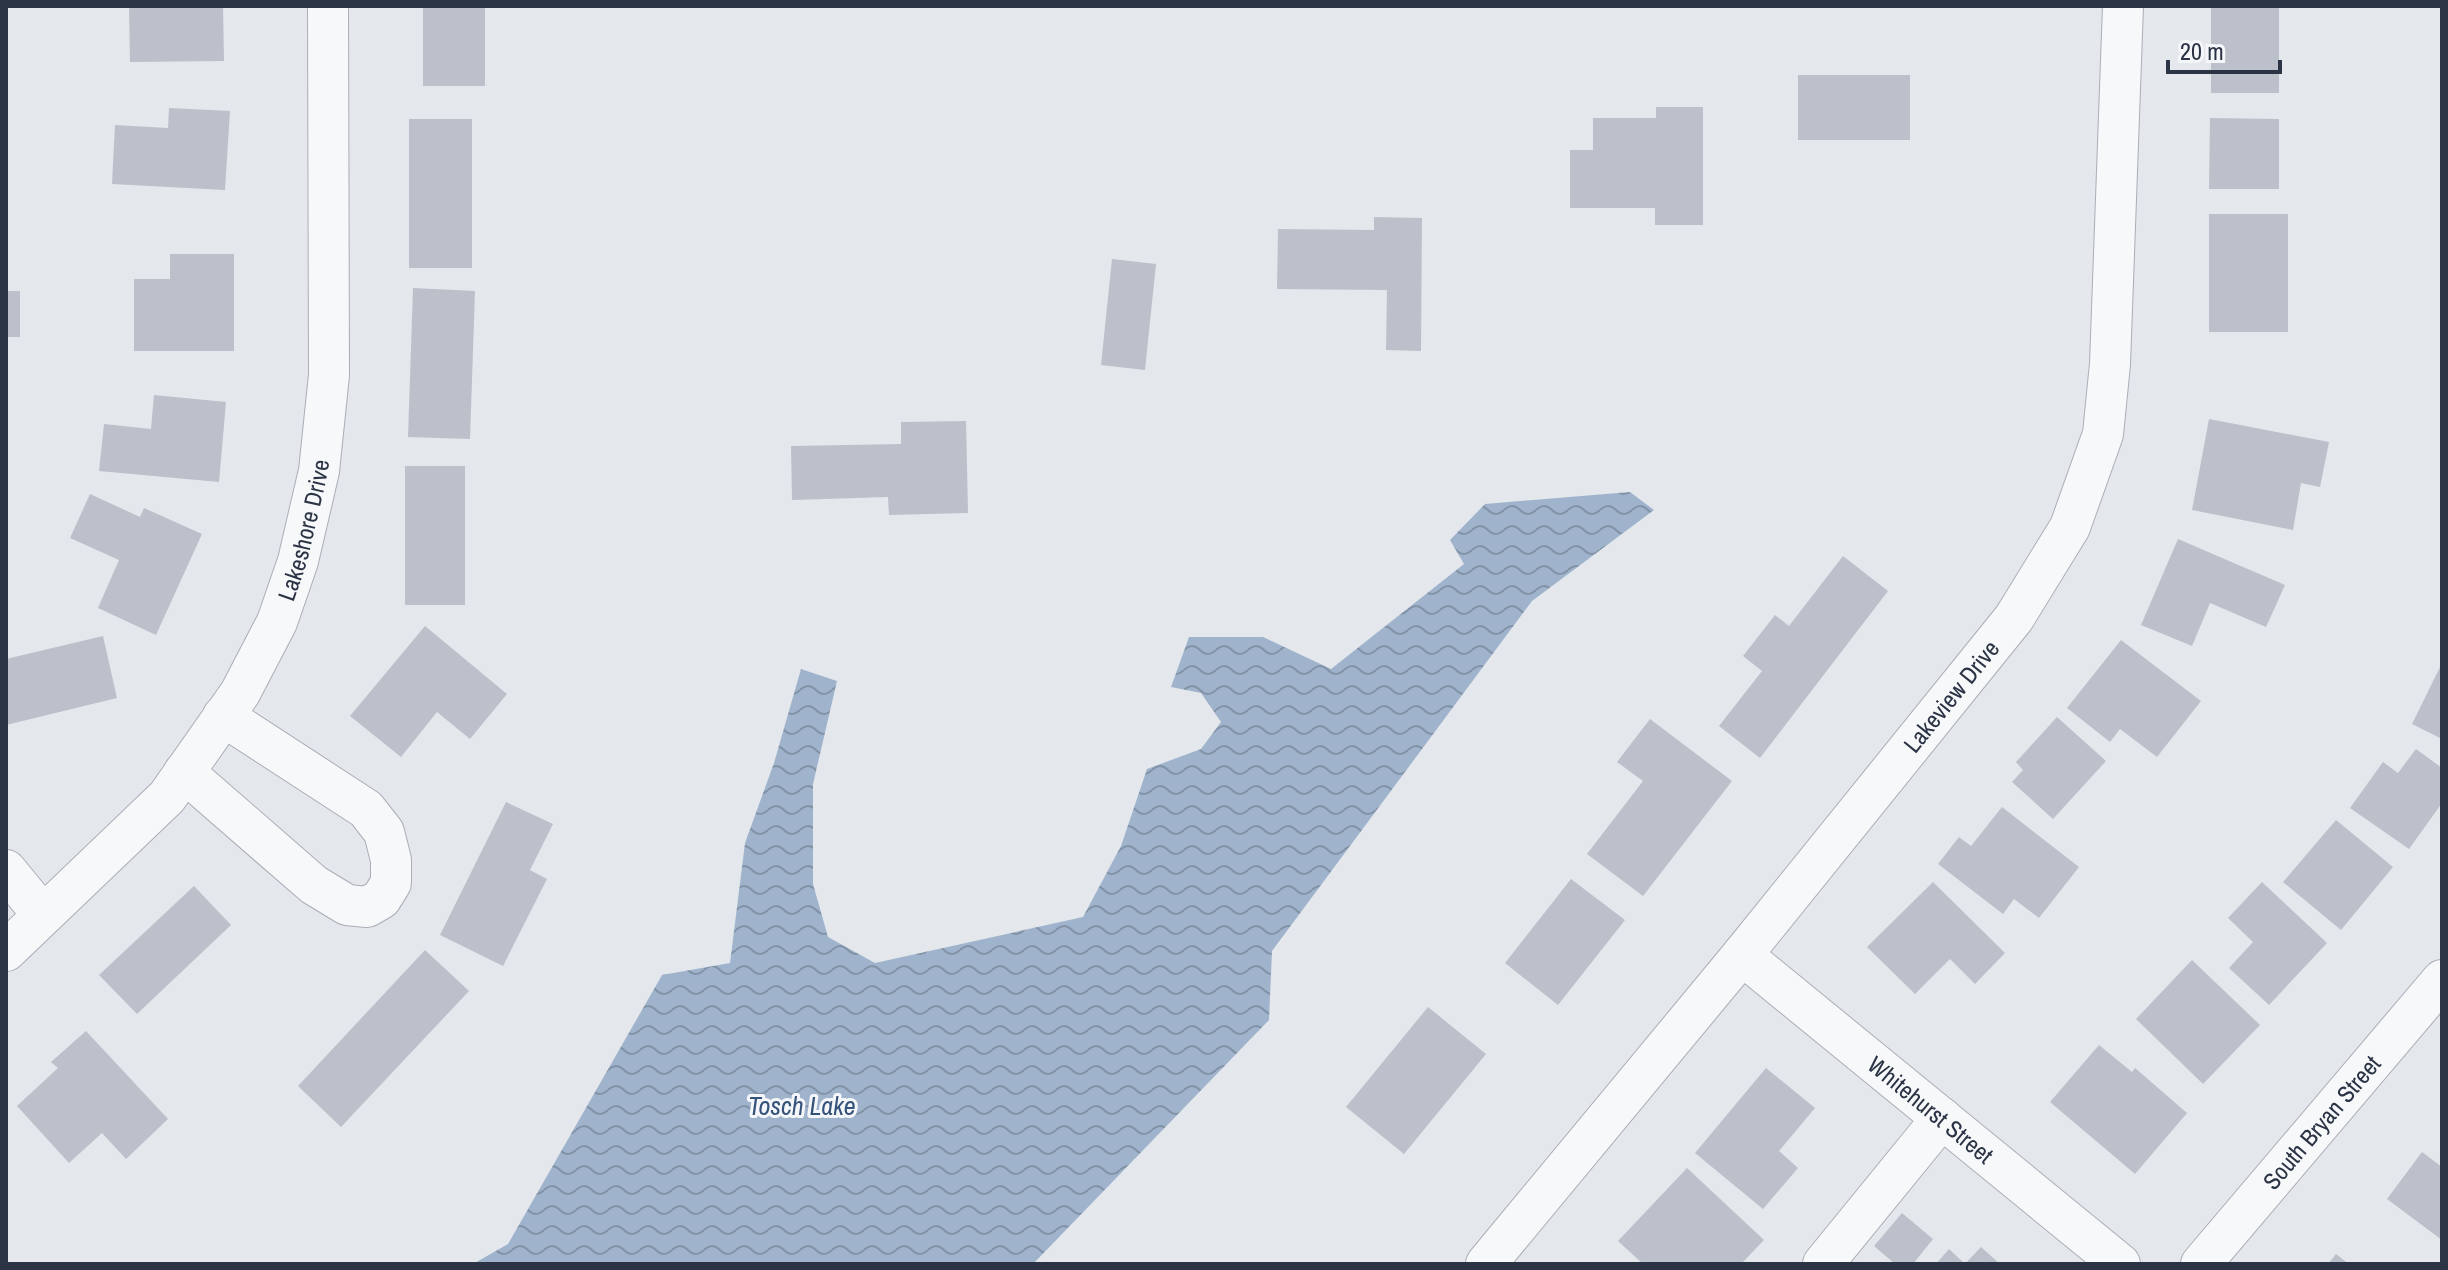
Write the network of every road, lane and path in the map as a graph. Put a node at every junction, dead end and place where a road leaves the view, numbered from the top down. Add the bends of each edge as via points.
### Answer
1 (328, 6) edge
2 (2123, 6) edge
3 (223, 716) junction
4 (184, 772) junction
5 (6, 870) edge
6 (43, 915) junction
7 (6, 951) edge
8 (1742, 955) junction
9 (2442, 980) edge
10 (1942, 1118) junction
11 (1486, 1264) edge
12 (1823, 1264) edge
13 (2120, 1264) edge
14 (2201, 1264) edge

1 - 3 street, Lakeshore Drive via 329,375 319,471 277,622
2 - 8 street, Lakeview Drive via 2109,378 2103,434 2070,527 2014,618
3 - 4 street, Lakeshore Drive
3 - 4 street via 366,809 384,832 391,860 391,883 381,899 367,907 347,905 314,885
4 - 6 street, Lakeshore Drive via 167,797
5 - 6 street
6 - 7 street, Lakeshore Drive
8 - 10 street, Whitehurst Street
8 - 11 street, Lakeview Drive
9 - 14 street, South Bryan Street
10 - 12 street
10 - 13 street, Whitehurst Street

